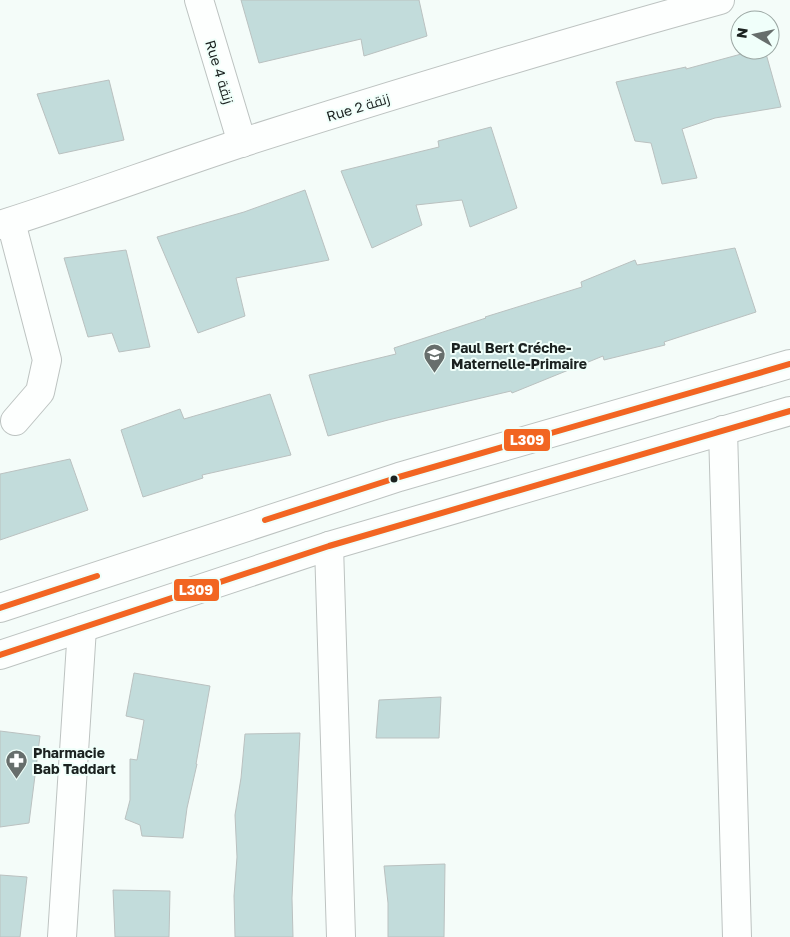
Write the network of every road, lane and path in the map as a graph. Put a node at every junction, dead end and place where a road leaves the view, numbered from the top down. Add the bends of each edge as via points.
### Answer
1 (199, 0) edge
2 (720, 0) edge
3 (242, 143) junction
4 (6, 224) edge
5 (790, 364) edge
6 (790, 411) edge
7 (15, 420) dead end
8 (723, 430) junction
9 (330, 546) junction
10 (0, 608) edge
11 (82, 628) junction
12 (0, 655) edge
13 (62, 937) edge
14 (341, 937) edge
15 (737, 937) edge

1 - 3 street, Rue 4 زنقة
2 - 3 street, Rue 2 زنقة via 575,40
3 - 4 street, Rue 2 زنقة
4 - 7 street via 47,360 40,392
5 - 10 street via 399,477
6 - 8 street
8 - 9 street
8 - 15 street
9 - 11 street
9 - 14 street
11 - 12 street
11 - 13 street

